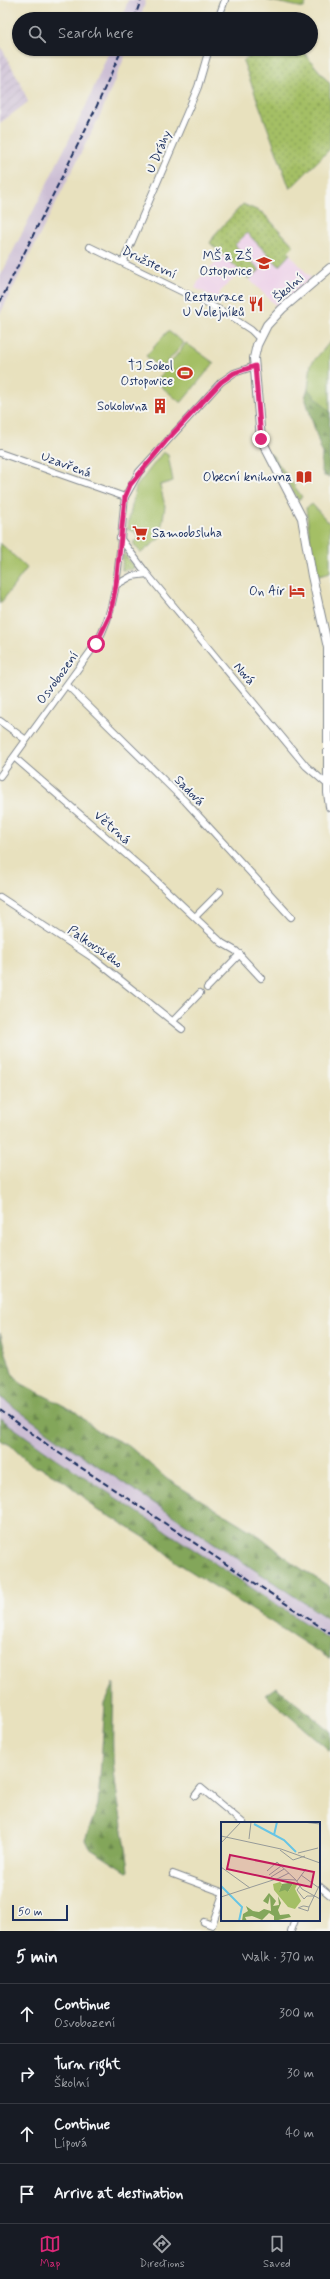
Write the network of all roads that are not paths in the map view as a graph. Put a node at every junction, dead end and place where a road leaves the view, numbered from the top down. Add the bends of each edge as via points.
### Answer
1 (225, 0) edge
2 (221, 12) edge
3 (207, 56) edge
4 (90, 247) dead end
5 (123, 262) junction
6 (330, 268) edge
7 (259, 338) junction
8 (255, 366) junction
9 (0, 453) edge
10 (125, 497) junction
11 (120, 538) junction
12 (144, 574) junction
13 (117, 577) junction
14 (122, 581) junction
15 (116, 585) junction
16 (67, 685) junction
17 (0, 721) edge
18 (26, 740) junction
19 (14, 757) junction
20 (0, 776) edge
21 (328, 785) junction
22 (330, 807) edge
23 (220, 892) dead end
24 (0, 897) edge
25 (196, 917) junction
26 (291, 917) dead end
27 (240, 954) junction
28 (261, 978) dead end
29 (207, 988) dead end
30 (200, 993) dead end
31 (173, 1021) junction
32 (182, 1029) dead end
33 (195, 1796) dead end
34 (242, 1822) edge
35 (173, 1874) dead end
36 (320, 1887) edge
37 (221, 1892) edge
38 (330, 1895) edge
39 (221, 1901) edge
40 (295, 1921) edge
41 (204, 1922) dead end
42 (291, 1931) edge

1 - 2 street
3 - 5 street, U Dráhy via 195,94
4 - 5 street, Družstevní
5 - 7 street, Družstevní via 222,311 252,330
6 - 7 street, Školní via 282,309
7 - 8 street, Školní
8 - 10 street, Osvobození via 228,377 217,386 139,472
8 - 21 street, Školní via 261,439 302,518 328,648
9 - 10 street, Uzavřená
10 - 11 street, Osvobození
11 - 12 street, Nová via 143,568
11 - 13 street, Osvobození
12 - 14 street
12 - 21 street, Nová via 306,766
13 - 14 street
13 - 15 street, Osvobození
14 - 15 street
15 - 16 street, Osvobození via 106,627
16 - 18 street, Osvobození
16 - 26 street, Sadová via 185,801
17 - 18 street
18 - 19 street, Osvobození
19 - 20 street, Osvobození
19 - 25 street, Větrná
21 - 22 street, Školní
23 - 25 street
24 - 31 street, Palkovského via 93,958
25 - 27 street, Větrná via 222,944
27 - 28 street, Větrná
27 - 29 street
30 - 31 street
31 - 32 street, Palkovského
33 - 34 street via 201,1788
35 - 37 street
36 - 38 street
39 - 41 street via 212,1925
40 - 42 street

